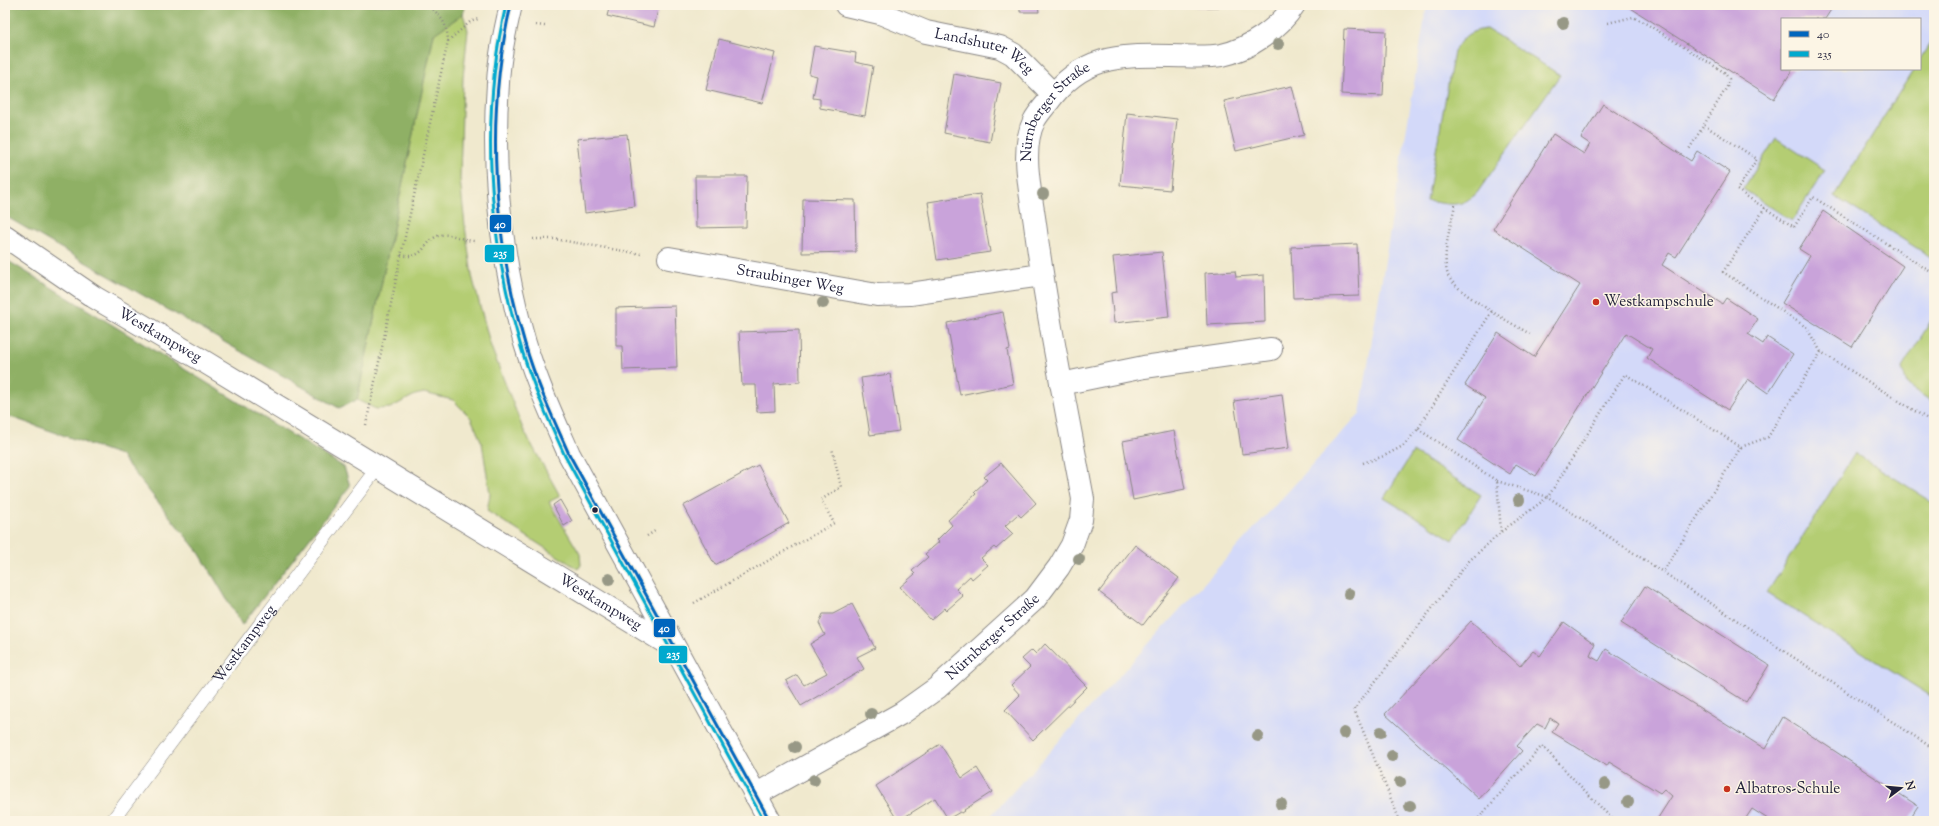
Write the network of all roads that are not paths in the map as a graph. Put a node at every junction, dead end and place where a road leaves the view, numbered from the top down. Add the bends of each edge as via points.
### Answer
1 (511, 5) edge
2 (846, 5) edge
3 (1294, 5) edge
4 (907, 14) edge
5 (1053, 94) junction
6 (5, 236) edge
7 (669, 258) road end
8 (1042, 275) junction
9 (1272, 349) dead end
10 (1061, 384) junction
11 (369, 462) junction
12 (674, 648) junction
13 (755, 795) junction
14 (112, 821) edge
15 (770, 821) edge

1 - 12 street via 498,82 497,160 503,240 521,330 548,406 569,454
2 - 4 street, Landshuter Weg via 880,13
3 - 5 street, Nürnberger Straße via 1268,33 1242,49 1220,55 1113,57 1093,64 1067,79
4 - 5 street, Landshuter Weg via 926,32 1000,47 1013,54
5 - 8 street, Nürnberger Straße via 1034,122 1029,138 1027,163
6 - 11 street, Westkampweg via 94,297
7 - 8 street, Straubinger Weg via 877,295 910,294
8 - 10 street, Nürnberger Straße
9 - 10 street via 1144,367
10 - 13 street, Nürnberger Straße via 1083,499 1081,520 1072,545 1051,578 1035,599 931,693 902,713
11 - 12 street, Westkampweg
11 - 14 lane, Westkampweg
12 - 13 street, Westkampweg
13 - 15 street, Westkampweg

